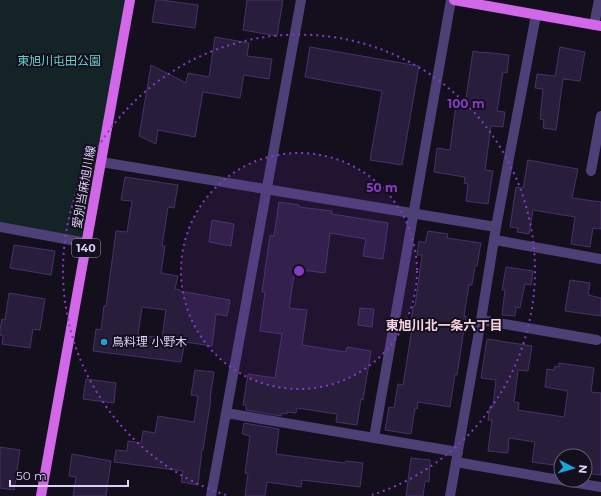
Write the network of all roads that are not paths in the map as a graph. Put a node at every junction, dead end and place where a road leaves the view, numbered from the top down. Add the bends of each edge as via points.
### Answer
1 (130, 0) edge
2 (301, 0) edge
3 (453, 0) edge
4 (599, 0) edge
5 (536, 14) junction
6 (598, 26) edge
7 (601, 116) edge
8 (102, 162) junction
9 (591, 172) dead end
10 (266, 189) junction
11 (414, 213) junction
12 (0, 227) edge
13 (496, 227) junction
14 (495, 240) junction
15 (87, 243) junction
16 (601, 259) edge
17 (481, 320) junction
18 (597, 340) dead end
19 (226, 413) junction
20 (374, 438) junction
21 (457, 457) junction
22 (601, 487) edge
23 (41, 496) edge
24 (211, 496) edge
25 (450, 496) edge

1 - 8 main road, 愛別当麻旭川線 / 140
2 - 10 street
3 - 5 main road
3 - 11 street
4 - 6 street
5 - 6 main road
5 - 13 street
7 - 9 street
8 - 10 street
8 - 15 main road, 愛別当麻旭川線 / 140
10 - 11 street
10 - 19 street
11 - 13 street
11 - 20 street
12 - 15 street
13 - 14 street
14 - 16 street
14 - 17 street
15 - 23 main road, 愛別当麻旭川線 / 140
17 - 18 street
17 - 21 street
19 - 20 street
19 - 24 street
20 - 21 street
21 - 22 street
21 - 25 street

